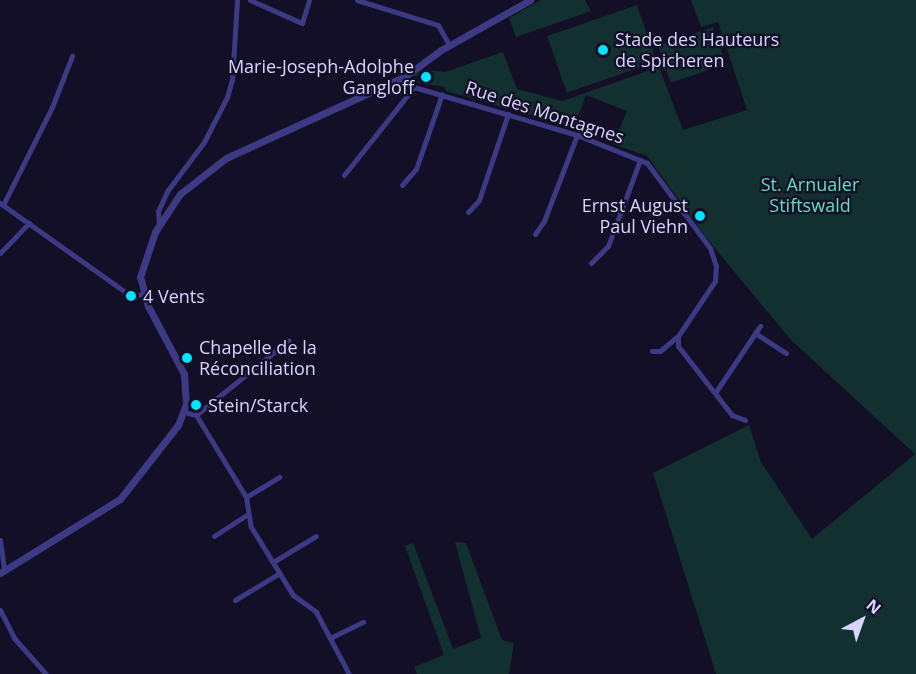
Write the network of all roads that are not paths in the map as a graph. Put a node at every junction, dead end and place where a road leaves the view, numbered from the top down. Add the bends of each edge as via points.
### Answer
1 (237, 0) edge
2 (250, 0) edge
3 (309, 0) edge
4 (357, 0) edge
5 (530, 0) edge
6 (449, 45) junction
7 (72, 56) dead end
8 (404, 76) junction
9 (414, 87) junction
10 (442, 94) junction
11 (508, 114) junction
12 (577, 135) junction
13 (640, 160) junction
14 (344, 175) dead end
15 (402, 185) dead end
16 (2, 204) edge
17 (468, 212) dead end
18 (29, 223) junction
19 (159, 225) junction
20 (535, 234) dead end
21 (0, 253) edge
22 (591, 262) dead end
23 (143, 294) junction
24 (760, 326) dead end
25 (755, 333) junction
26 (678, 336) junction
27 (289, 339) dead end
28 (652, 351) dead end
29 (786, 353) dead end
30 (715, 393) junction
31 (184, 412) junction
32 (196, 415) junction
33 (744, 420) dead end
34 (279, 477) dead end
35 (246, 497) junction
36 (248, 514) junction
37 (214, 536) dead end
38 (316, 536) dead end
39 (0, 540) edge
40 (273, 562) junction
41 (1, 569) edge
42 (280, 573) junction
43 (235, 600) dead end
44 (0, 610) edge
45 (363, 622) dead end
46 (330, 638) junction
47 (46, 674) edge
48 (349, 674) edge

1 - 19 street via 232,80 227,97 204,142 168,190 158,211
2 - 3 street via 303,23
4 - 6 street via 438,25
5 - 6 street
6 - 8 street
7 - 16 street via 52,107
8 - 9 street
8 - 19 street via 226,158 180,194
9 - 10 street, Rue des Montagnes
9 - 14 street
10 - 11 street, Rue des Montagnes
10 - 15 street via 416,168
11 - 12 street, Rue des Montagnes
11 - 17 street via 479,200
12 - 13 street, Rue des Montagnes
12 - 20 street
13 - 22 street via 608,246
13 - 26 street, Rue des Montagnes via 648,164 710,248 716,266 715,281
16 - 18 street
18 - 21 street
18 - 23 street via 131,296
19 - 23 street via 141,264
23 - 31 street via 184,374
24 - 25 street
25 - 29 street
25 - 30 street
26 - 28 street via 660,351
26 - 30 street via 678,346
27 - 32 street
30 - 33 street via 732,415
31 - 32 street
31 - 41 street via 120,499
32 - 35 street
34 - 35 street
35 - 36 street
36 - 37 street
36 - 40 street
38 - 40 street
39 - 41 street
40 - 42 street
42 - 43 street
42 - 46 street via 293,595 316,612
44 - 47 street via 14,638
45 - 46 street
46 - 48 street

